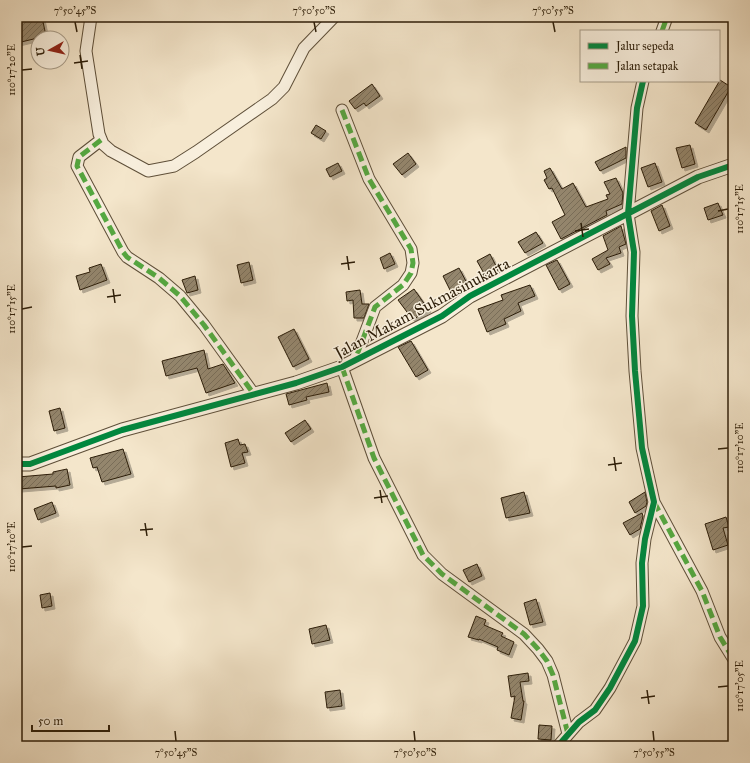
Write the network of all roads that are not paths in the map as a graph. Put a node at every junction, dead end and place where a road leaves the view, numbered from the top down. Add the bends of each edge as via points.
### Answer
1 (91, 17) edge
2 (334, 17) edge
3 (668, 17) edge
4 (662, 30) edge
5 (643, 82) edge
6 (342, 110) dead end
7 (101, 140) junction
8 (733, 165) edge
9 (628, 214) junction
10 (355, 360) junction
11 (342, 368) junction
12 (253, 393) junction
13 (17, 464) edge
14 (654, 502) junction
15 (733, 658) edge
16 (568, 734) junction
17 (558, 746) edge

1 - 7 street via 86,51
2 - 7 street via 304,48 284,87 272,99 174,166 148,171 111,151
3 - 4 street
5 - 9 street via 637,108
6 - 10 street via 369,179 411,249 412,256 411,273 403,285 375,307
7 - 12 street via 79,157 77,166 123,252 180,296
8 - 9 street, Jalan Makam Sukmasinukarta via 698,177
9 - 10 street, Jalan Makam Sukmasinukarta via 470,296 442,316
9 - 14 street via 634,252 632,316 641,440
10 - 11 street, Jalan Makam Sukmasinukarta
11 - 12 street, Jalan Makam Sukmasinukarta via 296,383
11 - 16 street via 374,458 423,555 442,574 524,634 548,661
12 - 13 street, Jalan Makam Sukmasinukarta via 122,430 30,464
14 - 15 street via 702,591 720,637
14 - 16 street via 642,563 643,606 634,641 610,688 595,710
16 - 17 street

